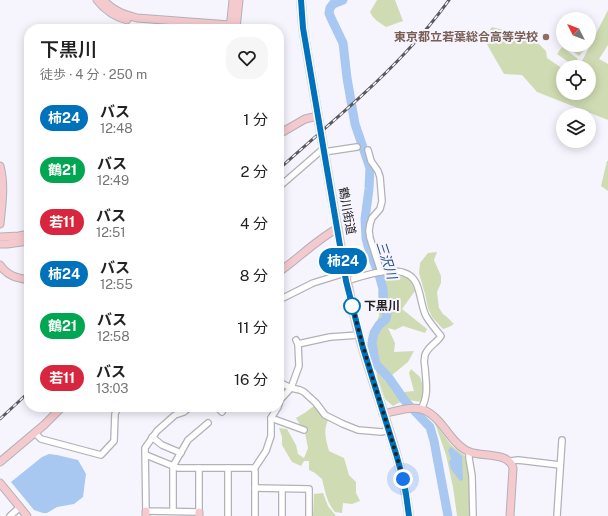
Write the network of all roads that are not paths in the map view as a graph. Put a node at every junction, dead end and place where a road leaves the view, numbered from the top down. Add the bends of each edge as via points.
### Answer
1 (97, 0) edge
2 (103, 0) edge
3 (233, 0) edge
4 (239, 0) edge
5 (301, 0) edge
6 (150, 24) edge
7 (195, 24) edge
8 (233, 24) edge
9 (234, 24) edge
10 (318, 116) junction
11 (284, 132) edge
12 (357, 147) dead end
13 (324, 150) junction
14 (368, 150) dead end
15 (0, 166) edge
16 (284, 183) edge
17 (0, 224) edge
18 (338, 228) junction
19 (24, 235) edge
20 (0, 237) edge
21 (24, 242) edge
22 (0, 244) edge
23 (0, 265) edge
24 (284, 269) edge
25 (381, 272) junction
26 (0, 273) edge
27 (346, 277) junction
28 (24, 279) edge
29 (24, 283) edge
30 (284, 298) edge
31 (359, 335) junction
32 (284, 384) edge
33 (291, 388) junction
34 (284, 396) edge
35 (420, 408) junction
36 (57, 412) edge
37 (117, 412) edge
38 (184, 412) edge
39 (275, 412) edge
40 (383, 414) junction
41 (272, 418) junction
42 (208, 423) dead end
43 (304, 430) dead end
44 (388, 430) junction
45 (35, 433) junction
46 (152, 437) junction
47 (562, 440) dead end
48 (469, 452) junction
49 (181, 454) junction
50 (146, 455) junction
51 (511, 461) junction
52 (0, 462) edge
53 (560, 465) junction
54 (173, 466) junction
55 (199, 468) junction
56 (228, 468) junction
57 (254, 469) junction
58 (0, 483) edge
59 (255, 488) junction
60 (282, 489) junction
61 (20, 507) junction
62 (172, 511) junction
63 (146, 513) edge
64 (199, 514) edge
65 (10, 516) edge
66 (27, 516) edge
67 (228, 516) edge
68 (255, 516) edge
69 (282, 516) edge
70 (309, 516) edge
71 (409, 516) edge
72 (473, 516) edge
73 (510, 516) edge
74 (557, 516) edge

1 - 6 street via 120,19
2 - 7 street via 123,15
3 - 8 street
4 - 9 street
5 - 10 main road, 鶴川街道 via 303,28
10 - 11 street via 305,119
10 - 13 main road, 鶴川街道
12 - 13 street
13 - 16 street
13 - 18 main road, 鶴川街道
14 - 25 street via 370,161 380,177 382,201 380,209 372,218 369,231
15 - 17 street via 3,186
18 - 24 street via 324,236
18 - 27 main road, 鶴川街道
19 - 20 street
21 - 22 street
23 - 28 street via 13,277
25 - 27 street
25 - 35 street via 394,270 407,274 416,282 426,316 441,336 425,354 426,395 425,402
26 - 29 street via 10,281
27 - 30 street via 313,283
27 - 31 main road, 鶴川街道
31 - 33 street via 297,342 299,366
31 - 40 main road, 鶴川街道
32 - 33 street
33 - 34 street
33 - 44 street via 304,392 325,415 343,424 358,430
35 - 40 street via 405,408
35 - 48 street via 435,417 455,442
36 - 45 street
37 - 45 street via 114,441 101,455 41,439
38 - 46 street via 175,415
39 - 41 street
40 - 44 main road, 鶴川街道
41 - 43 street
41 - 57 street via 271,436 266,451
42 - 49 street via 188,440
44 - 71 main road, 鶴川街道 via 403,479
45 - 52 street
46 - 49 street
46 - 50 street via 146,448
47 - 53 street
48 - 51 street
48 - 72 street
49 - 54 street
50 - 54 street
50 - 63 street
51 - 53 street
51 - 73 street via 514,468
53 - 74 street
54 - 55 street
54 - 62 street
55 - 56 street
55 - 64 street
56 - 57 street
56 - 67 street
57 - 59 street
58 - 61 street
59 - 60 street
59 - 68 street
60 - 69 street
60 - 70 street via 309,489
61 - 65 street
61 - 66 street
62 - 63 street
62 - 64 street

